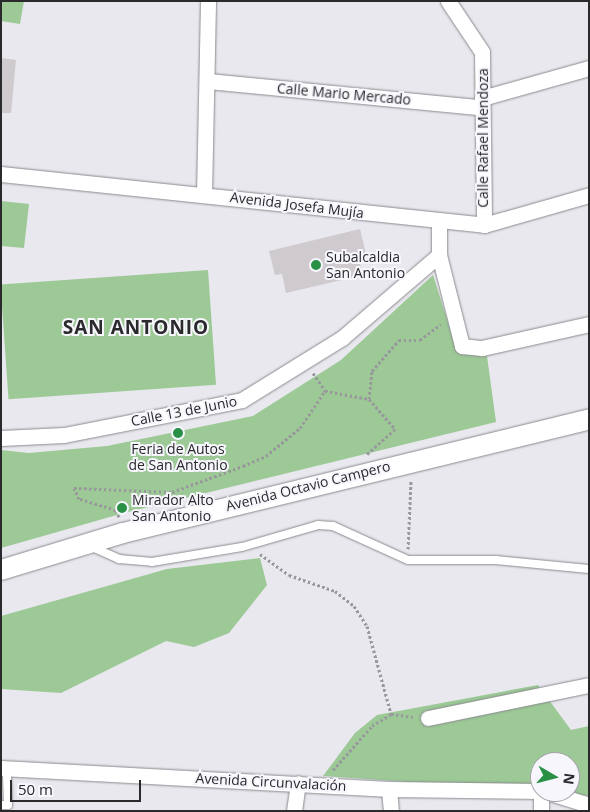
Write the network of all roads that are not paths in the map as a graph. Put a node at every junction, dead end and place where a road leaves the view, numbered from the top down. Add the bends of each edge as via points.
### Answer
1 (208, 1) edge
2 (448, 1) edge
3 (589, 68) edge
4 (208, 81) junction
5 (481, 102) junction
6 (1, 174) edge
7 (204, 194) junction
8 (589, 195) edge
9 (439, 222) junction
10 (484, 225) junction
11 (439, 255) junction
12 (589, 324) edge
13 (589, 419) edge
14 (1, 438) edge
15 (87, 544) junction
16 (589, 569) edge
17 (1, 570) edge
18 (589, 685) edge
19 (428, 718) road end
20 (4, 768) edge
21 (298, 783) junction
22 (388, 788) junction
23 (530, 792) edge
24 (1, 805) edge
25 (294, 811) edge
26 (391, 811) edge

1 - 4 street
2 - 5 street, Calle Rafael Mendoza via 482,52
3 - 5 street, Calle Mario Mercado
4 - 5 street, Calle Mario Mercado
4 - 7 street
5 - 10 street, Calle Rafael Mendoza
6 - 7 street, Avenida Josefa Mujía
7 - 9 street, Avenida Josefa Mujía
8 - 10 street, Avenida Josefa Mujía
9 - 10 street, Avenida Josefa Mujía
9 - 11 street
11 - 12 street via 457,341 471,350
11 - 14 street, Calle 13 de Junio via 342,338 242,400 64,435
13 - 15 main road, Avenida Octavio Campero
15 - 16 lane via 120,559 152,562 248,546 303,528 332,526 408,560 496,560
15 - 17 main road, Avenida Octavio Campero
18 - 19 street
20 - 21 street, Avenida Circunvalación
20 - 24 lane via 8,805
21 - 22 street, Avenida Circunvalación
21 - 25 street
22 - 23 street, Avenida Circunvalación
22 - 26 street

